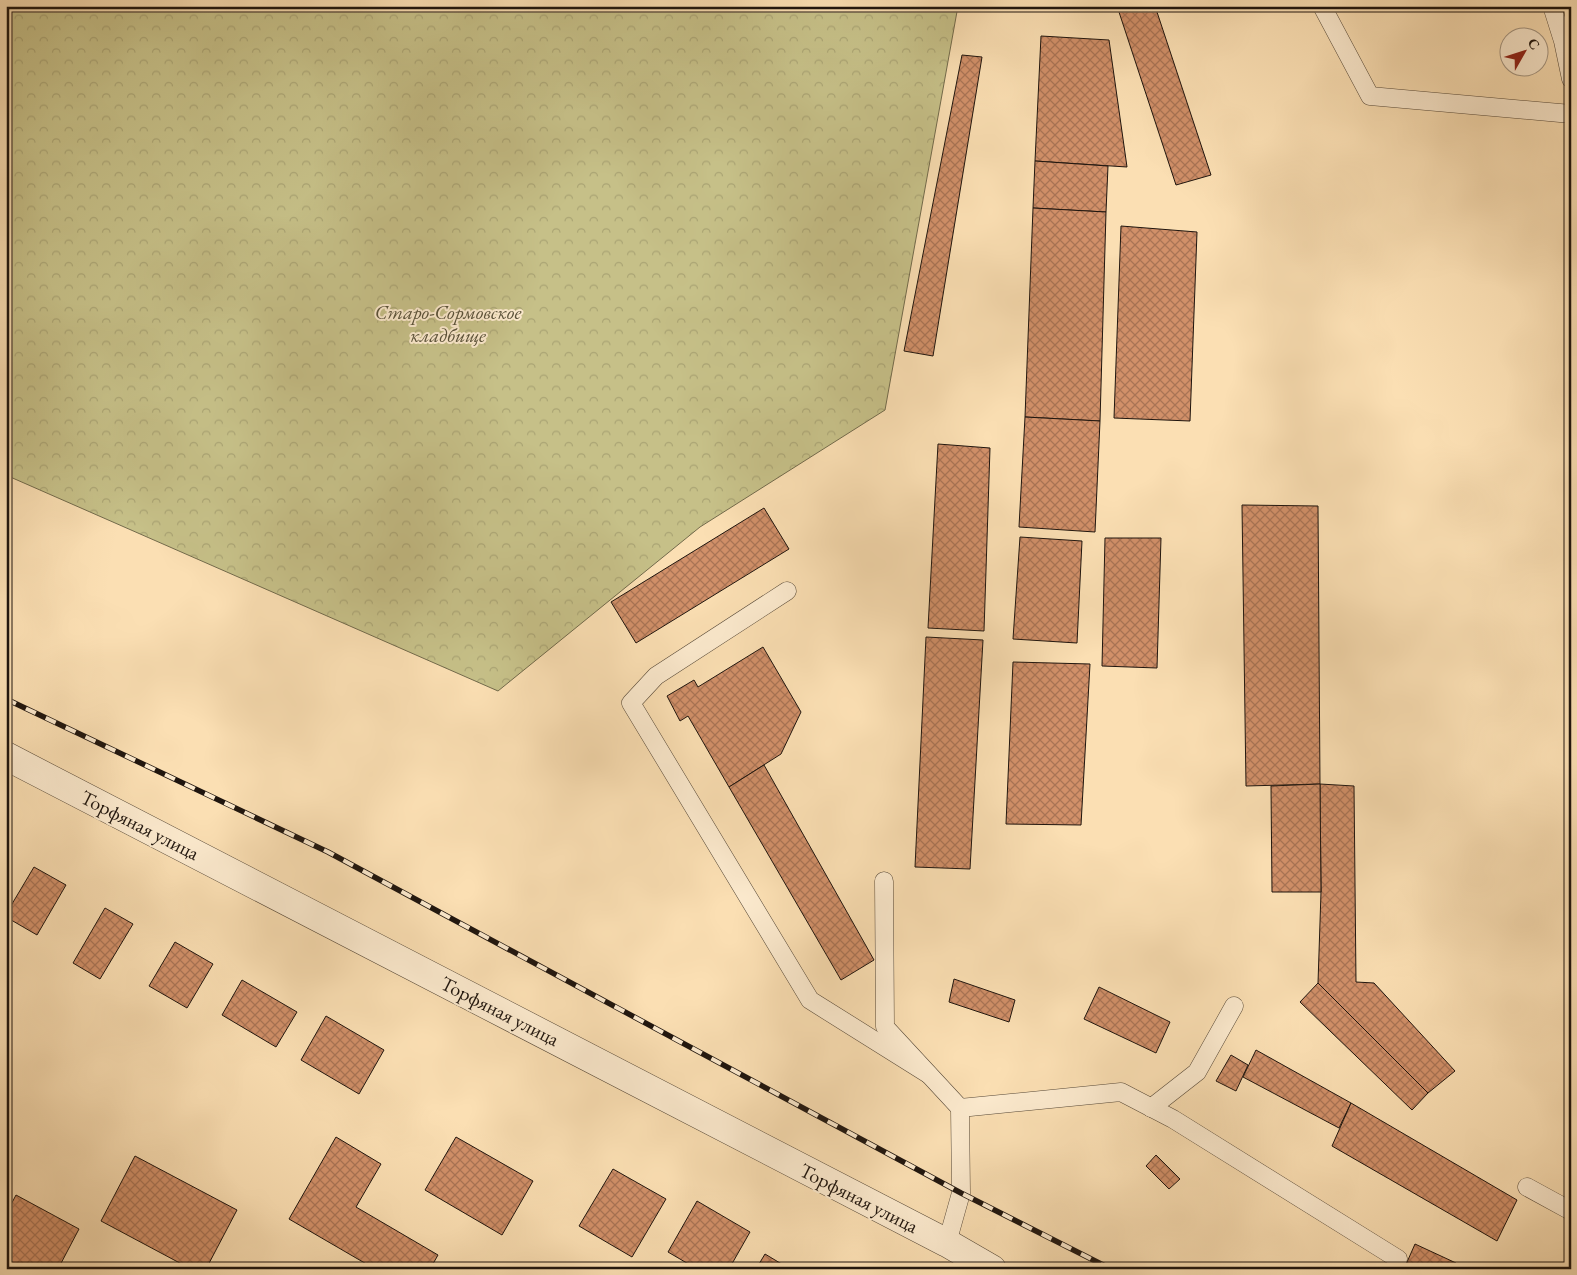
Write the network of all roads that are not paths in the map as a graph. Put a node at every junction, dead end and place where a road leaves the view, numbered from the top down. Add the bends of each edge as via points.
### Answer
1 (1322, 6) edge
2 (1552, 6) edge
3 (1571, 79) edge
4 (1571, 114) edge
5 (787, 591) dead end
6 (6, 756) edge
7 (884, 881) dead end
8 (1234, 1006) dead end
9 (928, 1074) junction
10 (960, 1108) junction
11 (1151, 1108) junction
12 (1527, 1187) dead end
13 (1571, 1211) edge
14 (947, 1243) junction
15 (1398, 1259) dead end
16 (992, 1269) edge

1 - 4 lane via 1370,96
2 - 3 lane
5 - 9 lane via 656,676 631,703 810,1000
6 - 14 street, Торфяная улица
7 - 9 lane via 885,1027
8 - 11 lane via 1197,1072
9 - 10 lane
10 - 11 lane via 1121,1092
10 - 14 lane via 961,1193
11 - 15 lane
12 - 13 lane
14 - 16 street, Торфяная улица

